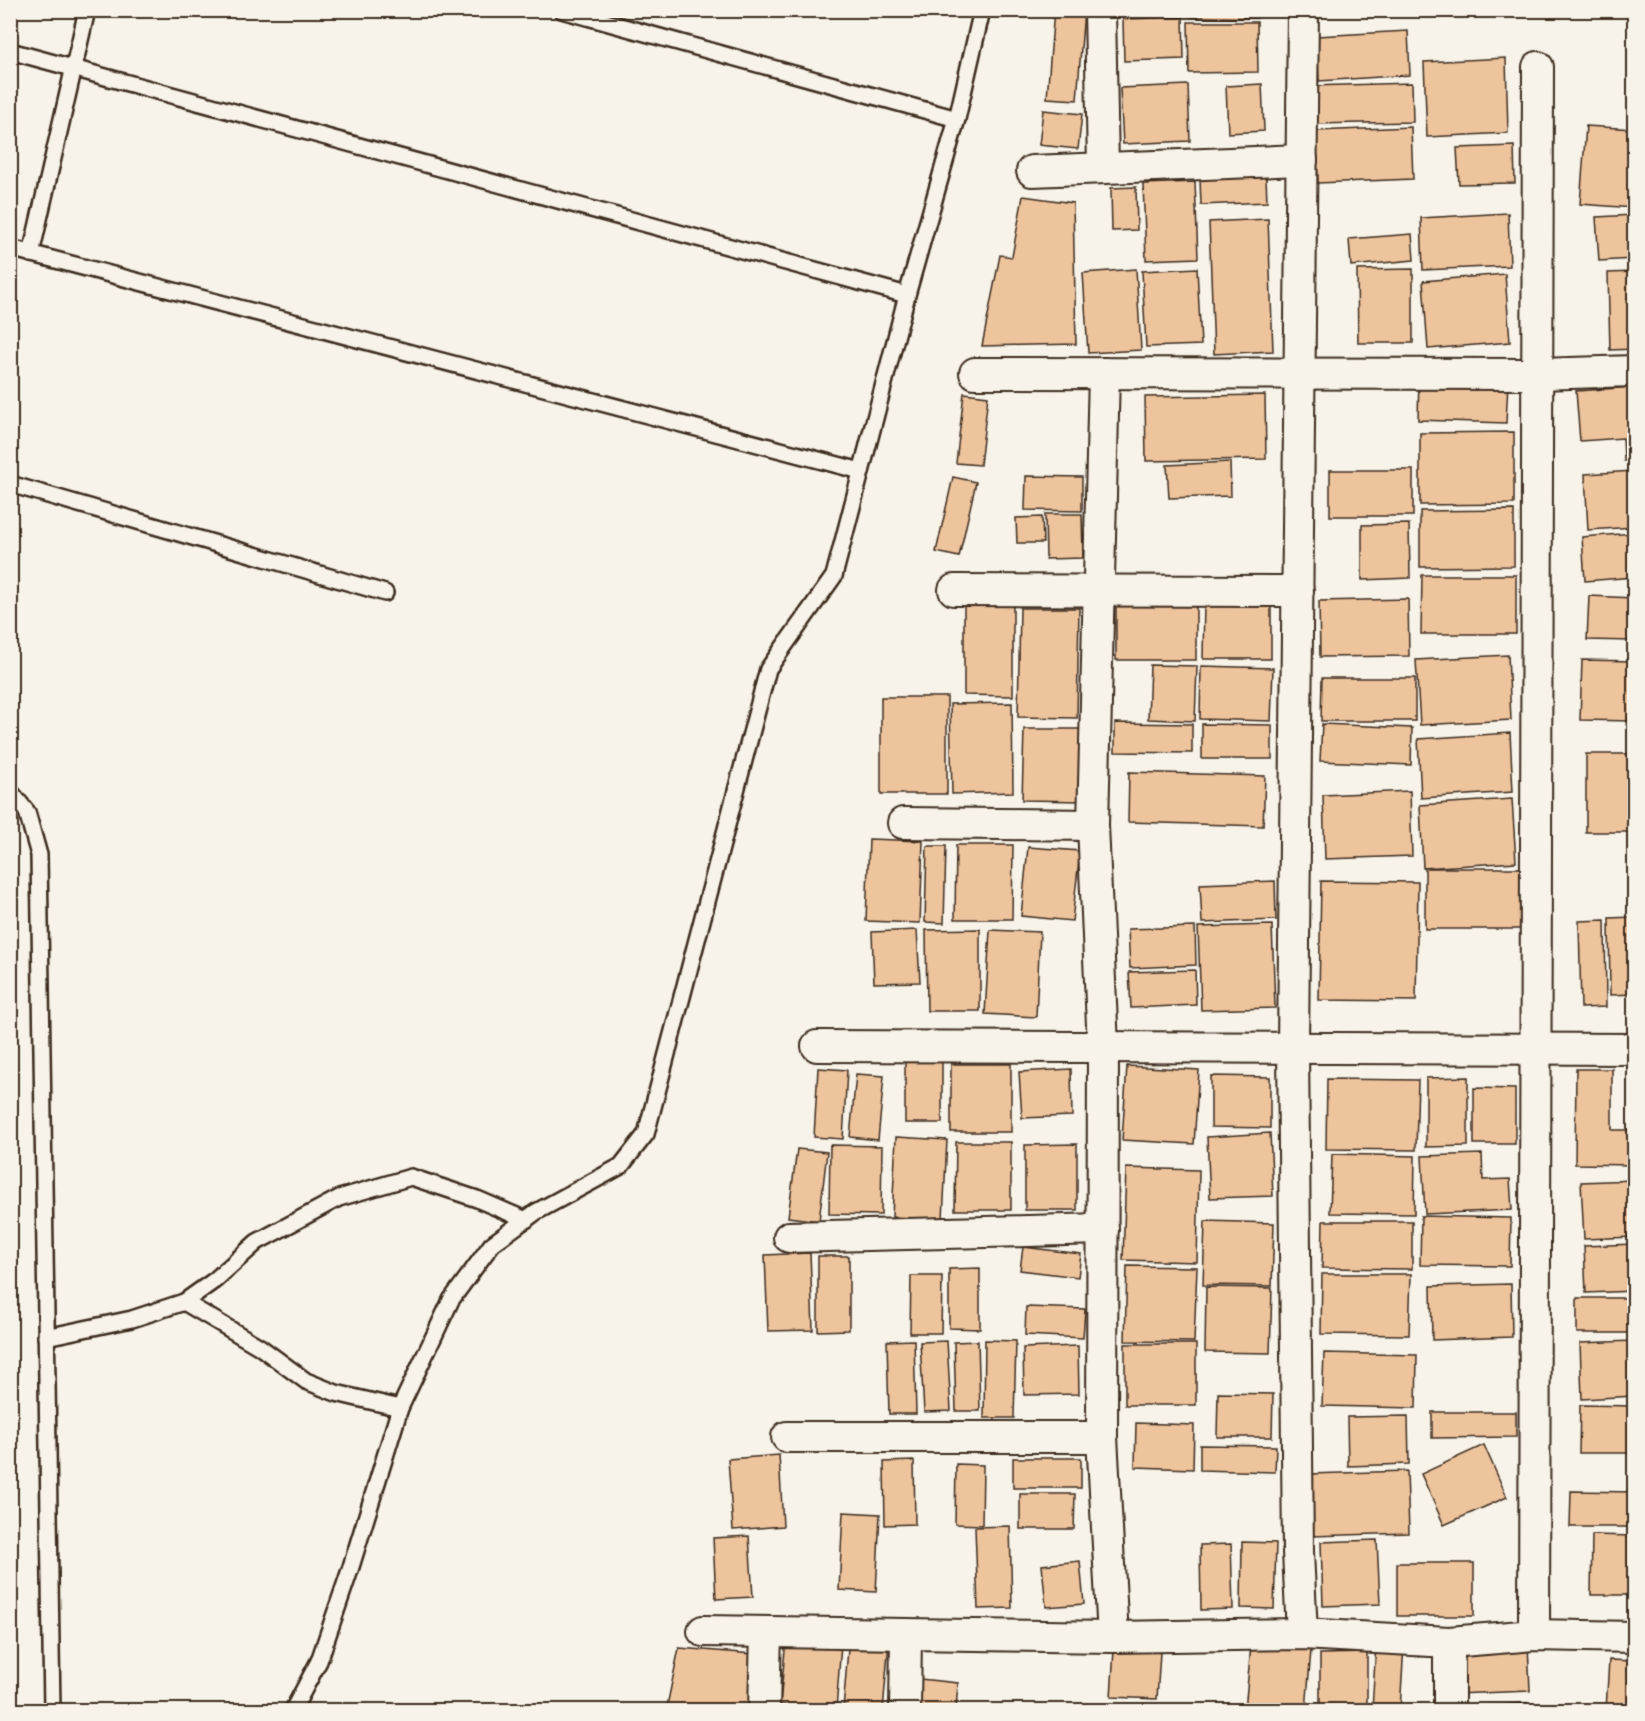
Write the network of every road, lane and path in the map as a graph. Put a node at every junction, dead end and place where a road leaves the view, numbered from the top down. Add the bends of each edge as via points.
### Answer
1 (87, 10) edge
2 (562, 10) edge
3 (982, 10) edge
4 (1100, 10) edge
5 (1304, 10) edge
6 (10, 51) edge
7 (73, 67) junction
8 (1538, 67) dead end
9 (957, 119) junction
10 (1302, 160) junction
11 (1103, 168) junction
12 (1032, 171) dead end
13 (10, 248) edge
14 (31, 254) junction
15 (907, 295) junction
16 (1635, 371) edge
17 (975, 373) dead end
18 (1104, 373) junction
19 (1300, 374) junction
20 (1538, 374) junction
21 (861, 471) junction
22 (10, 484) edge
23 (954, 590) dead end
24 (1097, 590) junction
25 (1298, 591) junction
26 (385, 593) dead end
27 (10, 791) edge
28 (903, 823) dead end
29 (1093, 825) junction
30 (817, 1046) dead end
31 (1103, 1047) junction
32 (1293, 1048) junction
33 (1535, 1049) junction
34 (1635, 1049) edge
35 (526, 1220) junction
36 (1103, 1229) junction
37 (789, 1237) dead end
38 (184, 1302) junction
39 (46, 1337) junction
40 (400, 1408) junction
41 (787, 1437) dead end
42 (1102, 1437) junction
43 (703, 1631) dead end
44 (766, 1632) junction
45 (906, 1634) junction
46 (1302, 1634) junction
47 (1534, 1635) junction
48 (1113, 1637) junction
49 (1635, 1637) edge
50 (1449, 1642) junction
51 (52, 1710) edge
52 (293, 1710) edge
53 (764, 1710) edge
54 (904, 1710) edge
55 (1449, 1710) edge

1 - 7 lane
2 - 9 lane
3 - 9 lane
4 - 11 street
5 - 10 street
6 - 7 lane
7 - 14 lane
7 - 15 lane
8 - 20 street
9 - 15 lane
10 - 11 street
10 - 19 street
11 - 12 street
13 - 14 lane
14 - 21 lane
15 - 21 lane
16 - 20 street
17 - 18 street
18 - 19 street
18 - 24 street
19 - 20 street
19 - 25 street
20 - 33 street
21 - 35 lane via 834,576 768,669 646,1134 621,1166
22 - 26 lane
23 - 24 street
24 - 25 street
24 - 29 street
25 - 32 street
27 - 39 lane via 27,812 39,855
28 - 29 street
29 - 31 street
30 - 31 street
31 - 32 street
31 - 36 street
32 - 33 street
32 - 46 street
33 - 34 street
33 - 47 street
35 - 38 lane via 411,1177 339,1198 257,1242
35 - 40 lane via 492,1244 451,1300
36 - 37 street
36 - 42 street
38 - 39 lane via 132,1319
38 - 40 lane via 260,1347 306,1381 336,1394
39 - 51 lane
40 - 52 lane via 319,1661
41 - 42 street
42 - 48 street
43 - 44 street
44 - 45 street
44 - 53 street
45 - 48 street
45 - 54 street
46 - 48 street
46 - 50 street
47 - 49 street
47 - 50 street
50 - 55 street

